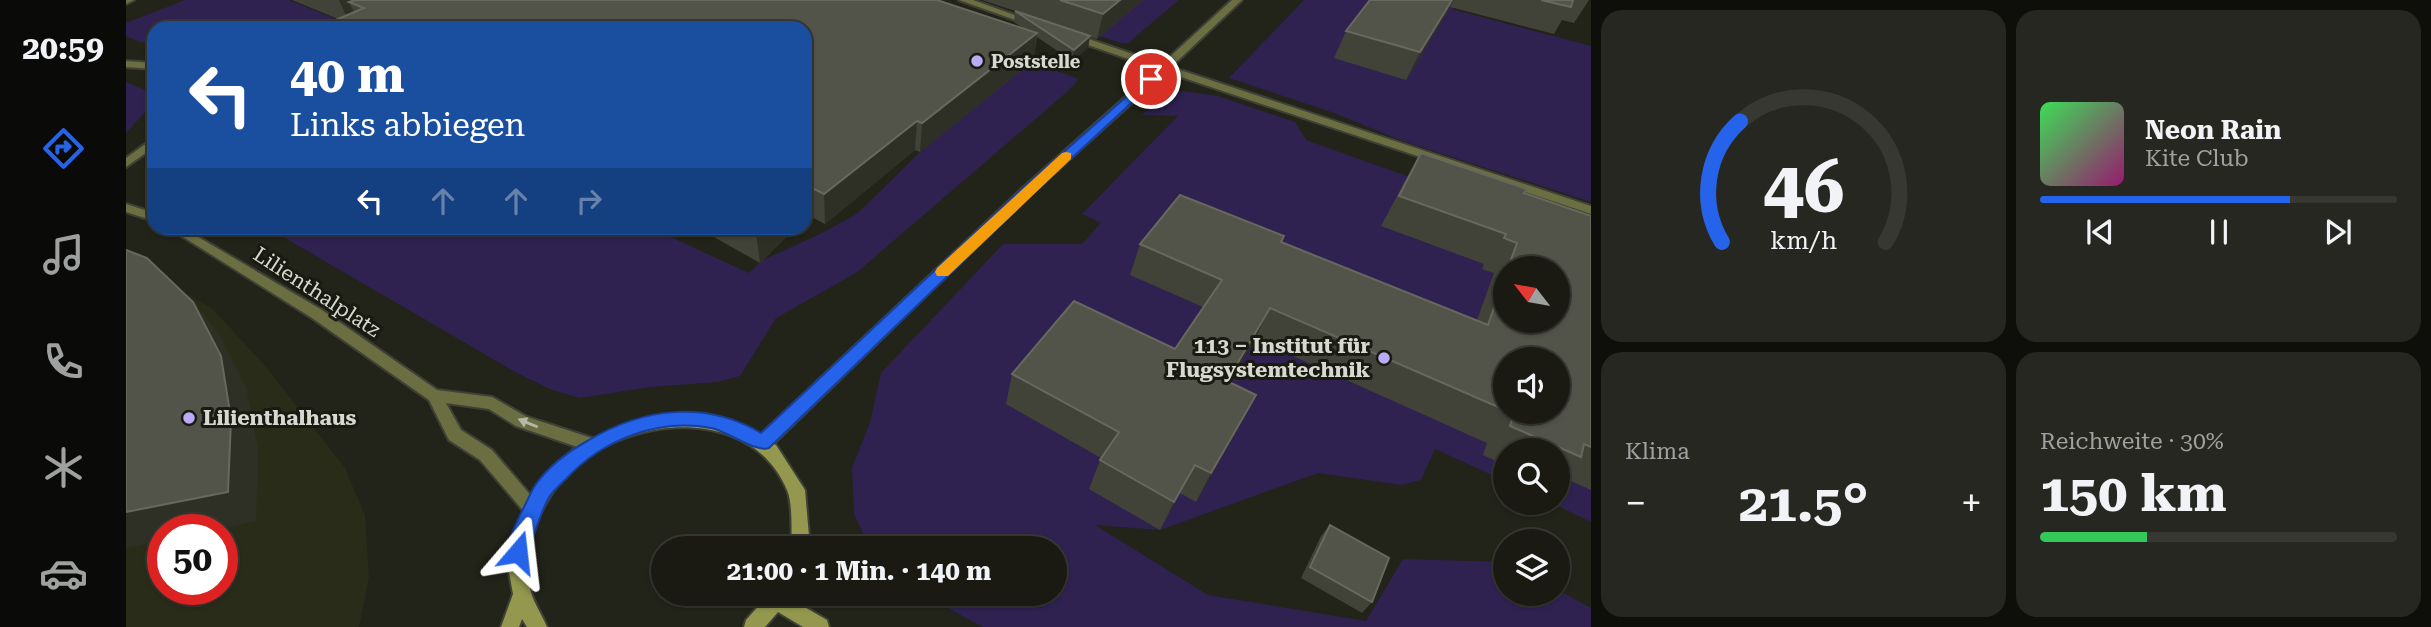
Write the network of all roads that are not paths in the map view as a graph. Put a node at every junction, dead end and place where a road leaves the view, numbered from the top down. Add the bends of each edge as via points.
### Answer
1 (964, 0) edge
2 (1237, 0) edge
3 (1043, 27) edge
4 (1056, 31) edge
5 (126, 64) edge
6 (147, 66) edge
7 (1164, 68) junction
8 (147, 147) edge
9 (126, 164) edge
10 (126, 208) edge
11 (1591, 210) edge
12 (147, 216) edge
13 (187, 235) edge
14 (434, 396) junction
15 (763, 443) junction
16 (592, 444) junction
17 (532, 509) junction
18 (802, 536) edge
19 (521, 596) junction
20 (771, 606) edge
21 (791, 606) edge
22 (510, 627) edge
23 (538, 627) edge
24 (753, 627) edge
25 (820, 627) edge

1 - 3 street
2 - 7 street
4 - 7 street
5 - 6 street
7 - 11 street
7 - 15 street
8 - 9 street
10 - 12 street
13 - 14 street, Lilienthalplatz via 317,314
16 -> 14 street, Lilienthalplatz via 522,422 492,403
14 - 17 street, Lilienthalplatz via 455,435 486,455
15 - 16 main road via 739,429 681,418 641,424
15 - 18 main road via 792,478 800,500
16 - 17 main road via 557,473
17 - 19 main road via 518,552
19 - 22 main road
19 - 23 main road
20 - 24 main road
21 - 25 main road

